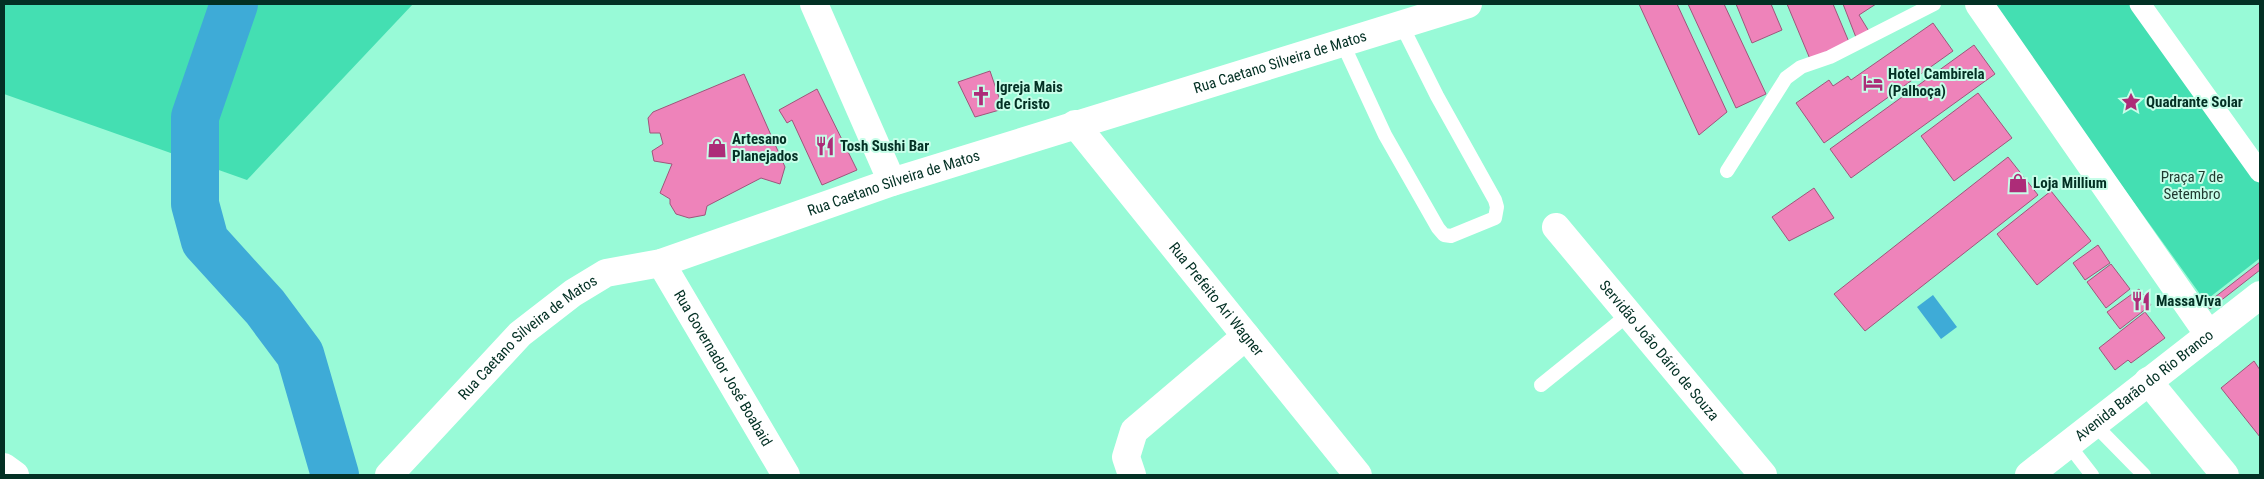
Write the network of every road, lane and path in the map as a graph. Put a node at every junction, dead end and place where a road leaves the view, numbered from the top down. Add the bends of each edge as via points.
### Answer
1 (814, 4) edge
2 (1468, 4) edge
3 (1934, 4) edge
4 (1979, 4) edge
5 (2140, 4) edge
6 (1401, 24) junction
7 (1342, 42) junction
8 (1075, 124) junction
9 (1727, 171) dead end
10 (2260, 172) edge
11 (892, 182) junction
12 (1556, 227) dead end
13 (661, 262) junction
14 (2260, 295) edge
15 (1629, 314) junction
16 (2210, 335) junction
17 (1246, 336) junction
18 (2148, 381) junction
19 (1540, 385) dead end
20 (2094, 424) junction
21 (2068, 444) junction
22 (4, 467) edge
23 (15, 475) edge
24 (389, 475) edge
25 (786, 475) edge
26 (1132, 475) edge
27 (1358, 475) edge
28 (1763, 475) edge
29 (2029, 475) edge
30 (2092, 475) edge
31 (2144, 475) edge
32 (2225, 475) edge

1 - 11 street
2 - 6 street, Rua Caetano Silveira de Matos
3 - 9 lane via 1830,57 1800,67 1786,78
4 - 16 street
5 - 10 street
6 - 7 street, Rua Caetano Silveira de Matos
6 - 7 lane via 1497,207 1495,218 1451,236 1444,235 1438,228 1384,135
7 - 8 street, Rua Caetano Silveira de Matos
8 - 11 street, Rua Caetano Silveira de Matos
8 - 17 street, Rua Prefeito Ari Wagner
11 - 13 street, Rua Caetano Silveira de Matos
12 - 15 street, Servidão João Dário de Souza
13 - 24 street, Rua Caetano Silveira de Matos via 606,273 520,334
13 - 25 street, Rua Governador José Boabaid
14 - 16 street, Avenida Barão do Rio Branco
15 - 19 lane
15 - 28 street, Servidão João Dário de Souza
16 - 18 street, Avenida Barão do Rio Branco
17 - 26 street via 1134,430 1126,457
17 - 27 street, Rua Prefeito Ari Wagner
18 - 20 street, Avenida Barão do Rio Branco
18 - 32 street
20 - 21 street, Avenida Barão do Rio Branco
20 - 31 lane
21 - 29 street, Avenida Barão do Rio Branco
21 - 30 lane
22 - 23 street

